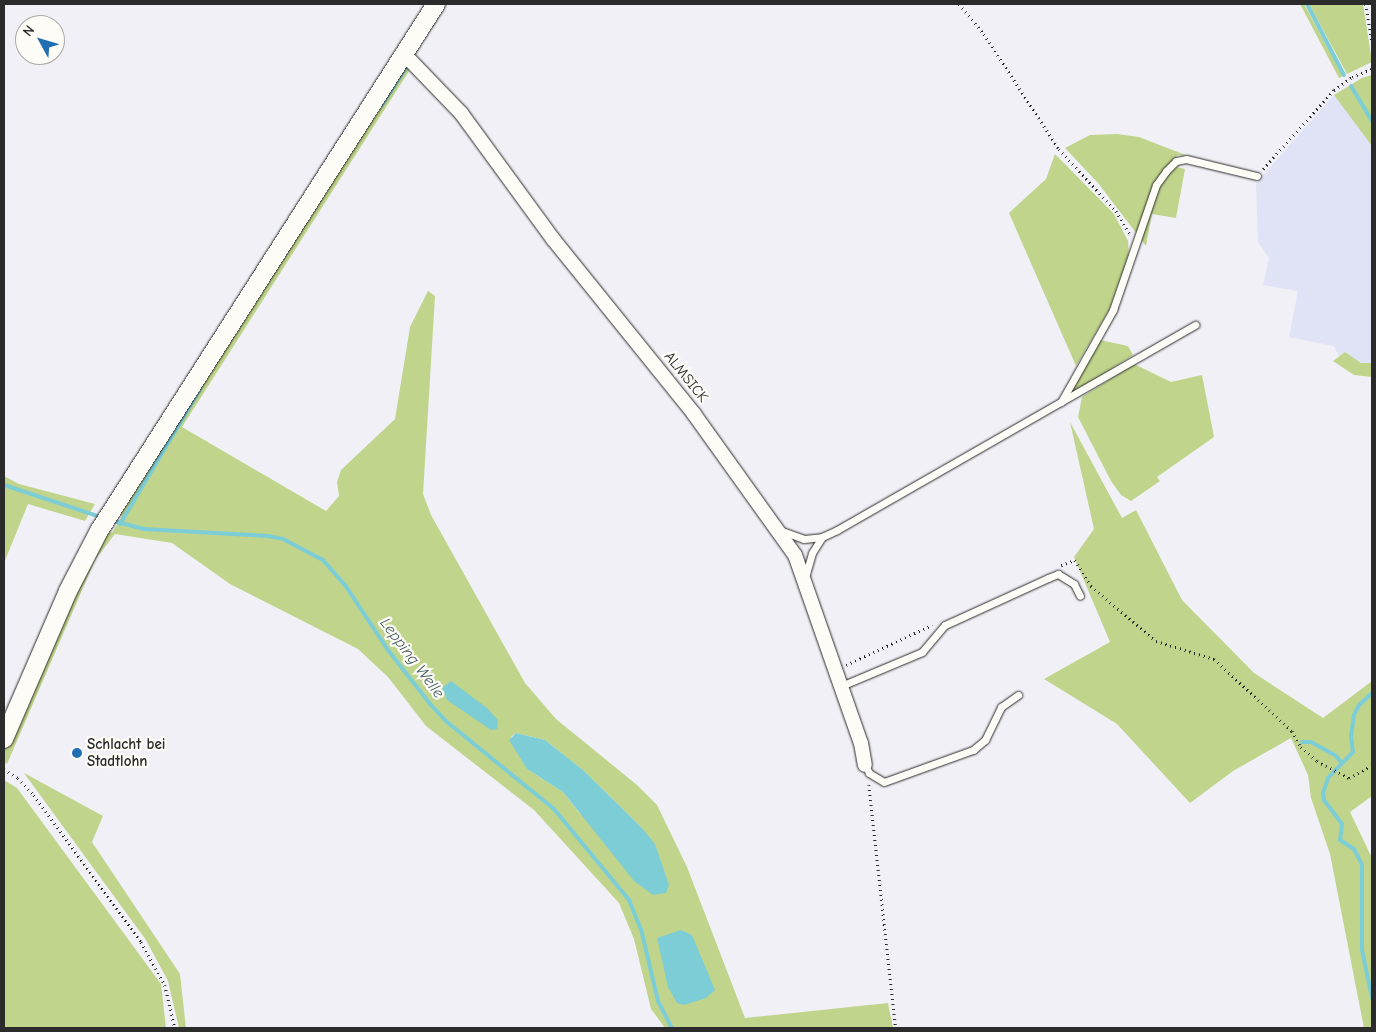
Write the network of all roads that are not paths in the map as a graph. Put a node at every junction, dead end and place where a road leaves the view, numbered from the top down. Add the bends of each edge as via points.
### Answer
1 (436, 4) edge
2 (404, 54) junction
3 (1257, 176) road end
4 (1195, 325) dead end
5 (1061, 402) junction
6 (778, 528) junction
7 (822, 537) junction
8 (806, 580) junction
9 (1080, 596) dead end
10 (841, 686) junction
11 (1018, 695) dead end
12 (4, 739) edge
13 (867, 769) joint

1 - 2 street
2 - 6 street, ALMSICK via 461,114 553,239 700,421
2 - 12 street via 99,531 68,591
3 - 5 lane via 1214,164 1176,161 1156,185 1113,310
4 - 5 lane
5 - 7 lane
6 - 7 lane via 804,539
6 - 8 street, ALMSICK
7 - 8 lane via 806,566
8 - 10 street, ALMSICK
9 - 10 lane via 1074,584 1058,574 945,625 922,652
10 - 13 street, ALMSICK
11 - 13 lane via 1001,707 985,740 973,750 894,781 884,782

